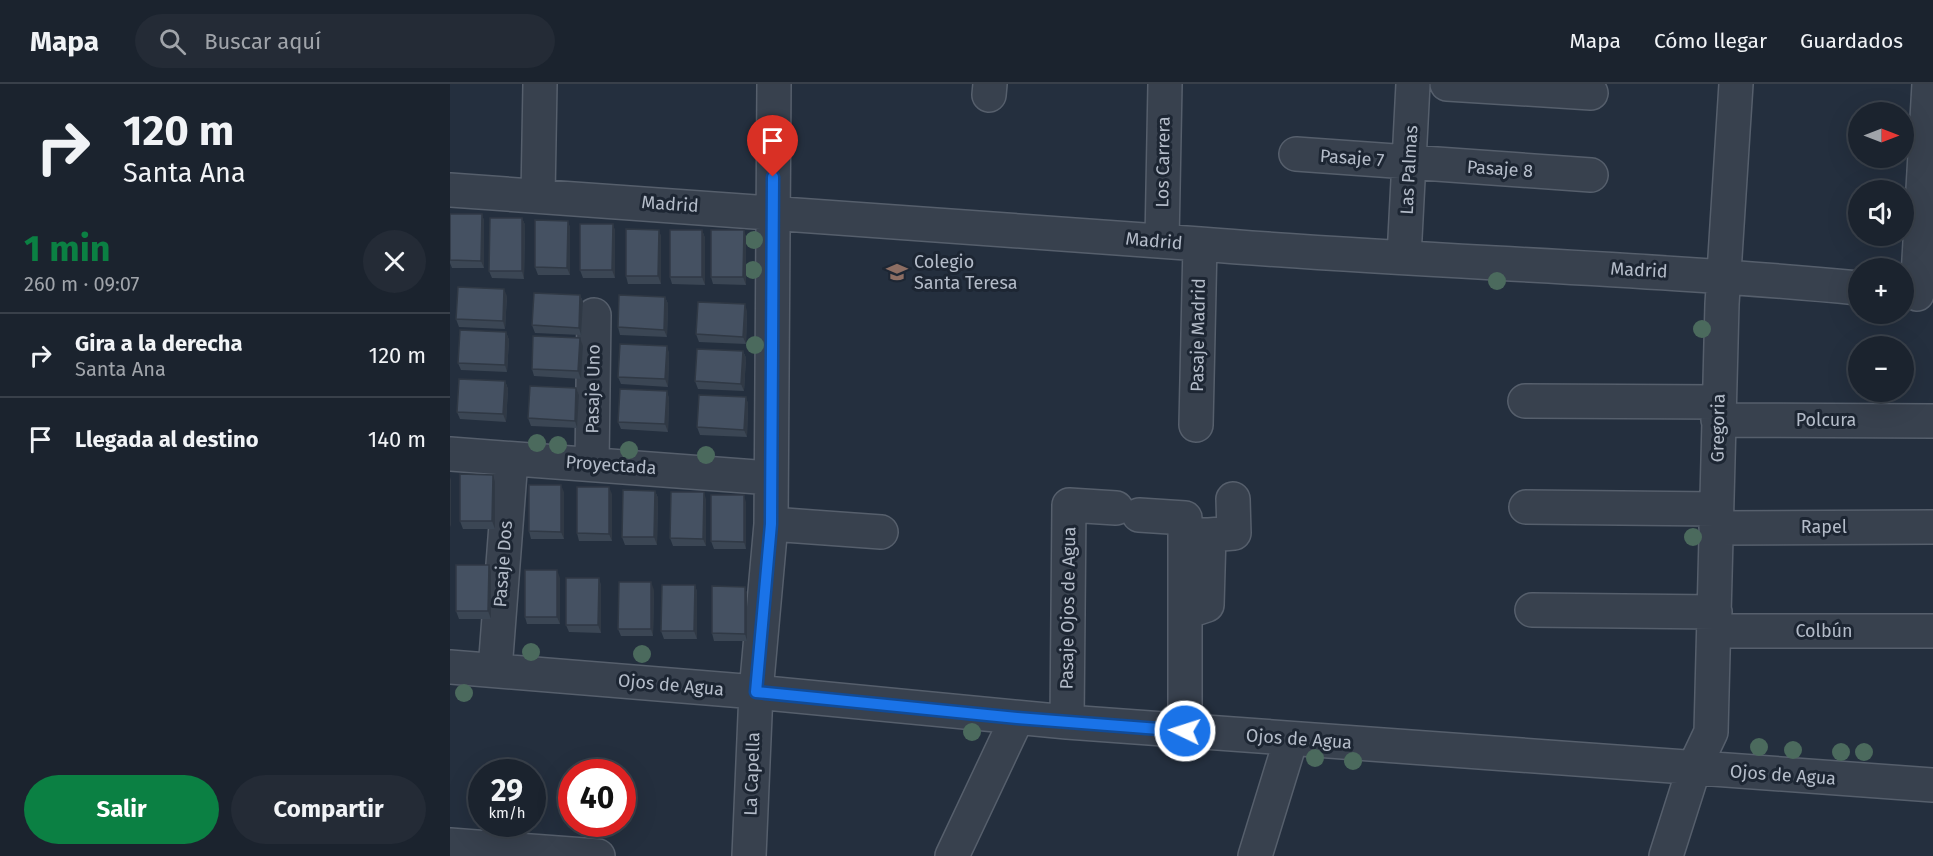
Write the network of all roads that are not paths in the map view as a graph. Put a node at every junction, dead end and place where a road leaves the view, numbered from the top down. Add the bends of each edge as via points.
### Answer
1 (540, 84) edge
2 (774, 84) edge
3 (1165, 84) edge
4 (1413, 84) edge
5 (1447, 84) edge
6 (1736, 84) edge
7 (1592, 93) dead end
8 (1930, 102) edge
9 (1296, 154) dead end
10 (1409, 163) junction
11 (1591, 175) dead end
12 (450, 190) edge
13 (538, 196) junction
14 (1927, 199) edge
15 (773, 211) junction
16 (1162, 241) junction
17 (1200, 244) junction
18 (1404, 256) junction
19 (1723, 275) junction
20 (1848, 287) edge
21 (1918, 294) edge
22 (594, 315) dead end
23 (1525, 401) dead end
24 (1718, 411) junction
25 (1933, 421) edge
26 (1196, 425) dead end
27 (450, 454) edge
28 (511, 459) junction
29 (592, 463) junction
30 (771, 478) junction
31 (1233, 499) dead end
32 (1526, 507) dead end
33 (1716, 518) junction
34 (771, 524) junction
35 (1933, 527) edge
36 (881, 532) dead end
37 (1197, 535) junction
38 (1532, 610) dead end
39 (1715, 621) junction
40 (1933, 631) edge
41 (450, 667) edge
42 (495, 670) junction
43 (756, 692) junction
44 (1017, 718) junction
45 (1067, 722) junction
46 (1185, 731) junction
47 (1291, 739) junction
48 (1694, 768) junction
49 (1933, 785) edge
50 (450, 845) edge
51 (598, 856) edge
52 (749, 856) edge
53 (952, 856) edge
54 (1255, 856) edge
55 (1666, 856) edge

1 - 13 street
2 - 15 street, La Capella
3 - 16 street, Los Carrera
4 - 10 street, Las Palmas
5 - 7 street
6 - 19 street, Gregoria
8 - 14 street
9 - 10 street, Pasaje 7
10 - 11 street, Pasaje 8
10 - 18 street, Las Palmas
12 - 13 street, Madrid
13 - 15 street, Madrid
14 - 21 street
15 - 16 street, Madrid
15 - 30 street, La Capella
16 - 17 street, Madrid
17 - 18 street, Madrid
17 - 26 street, Pasaje Madrid
18 - 19 street, Madrid
19 - 20 street, Madrid
19 - 24 street, Gregoria
22 - 29 street, Pasaje Uno
23 - 24 street, Polcura
24 - 25 street, Polcura
24 - 33 street, Gregoria
27 - 28 street, Proyectada
28 - 29 street, Proyectada
28 - 42 street, Pasaje Dos
29 - 30 street, Proyectada
30 - 34 street, La Capella
31 - 37 street via 1234,533
32 - 33 street, Rapel
33 - 35 street, Rapel
33 - 39 street, Gregoria
34 - 36 street
34 - 43 street, La Capella
37 - 45 street, Pasaje Ojos de Agua via 1185,518 1069,506
37 - 46 street via 1185,612
38 - 39 street, Colbún
39 - 40 street, Colbún
39 - 48 street, Gregoria via 1711,732
41 - 42 street, Ojos de Agua
42 - 43 street, Ojos de Agua
43 - 44 street, Ojos de Agua
43 - 52 street, La Capella
44 - 45 street, Ojos de Agua
44 - 53 street
45 - 46 street, Ojos de Agua
46 - 47 street, Ojos de Agua
47 - 48 street, Ojos de Agua
47 - 54 street
48 - 49 street, Ojos de Agua
48 - 55 street, Gregoria
50 - 51 street

